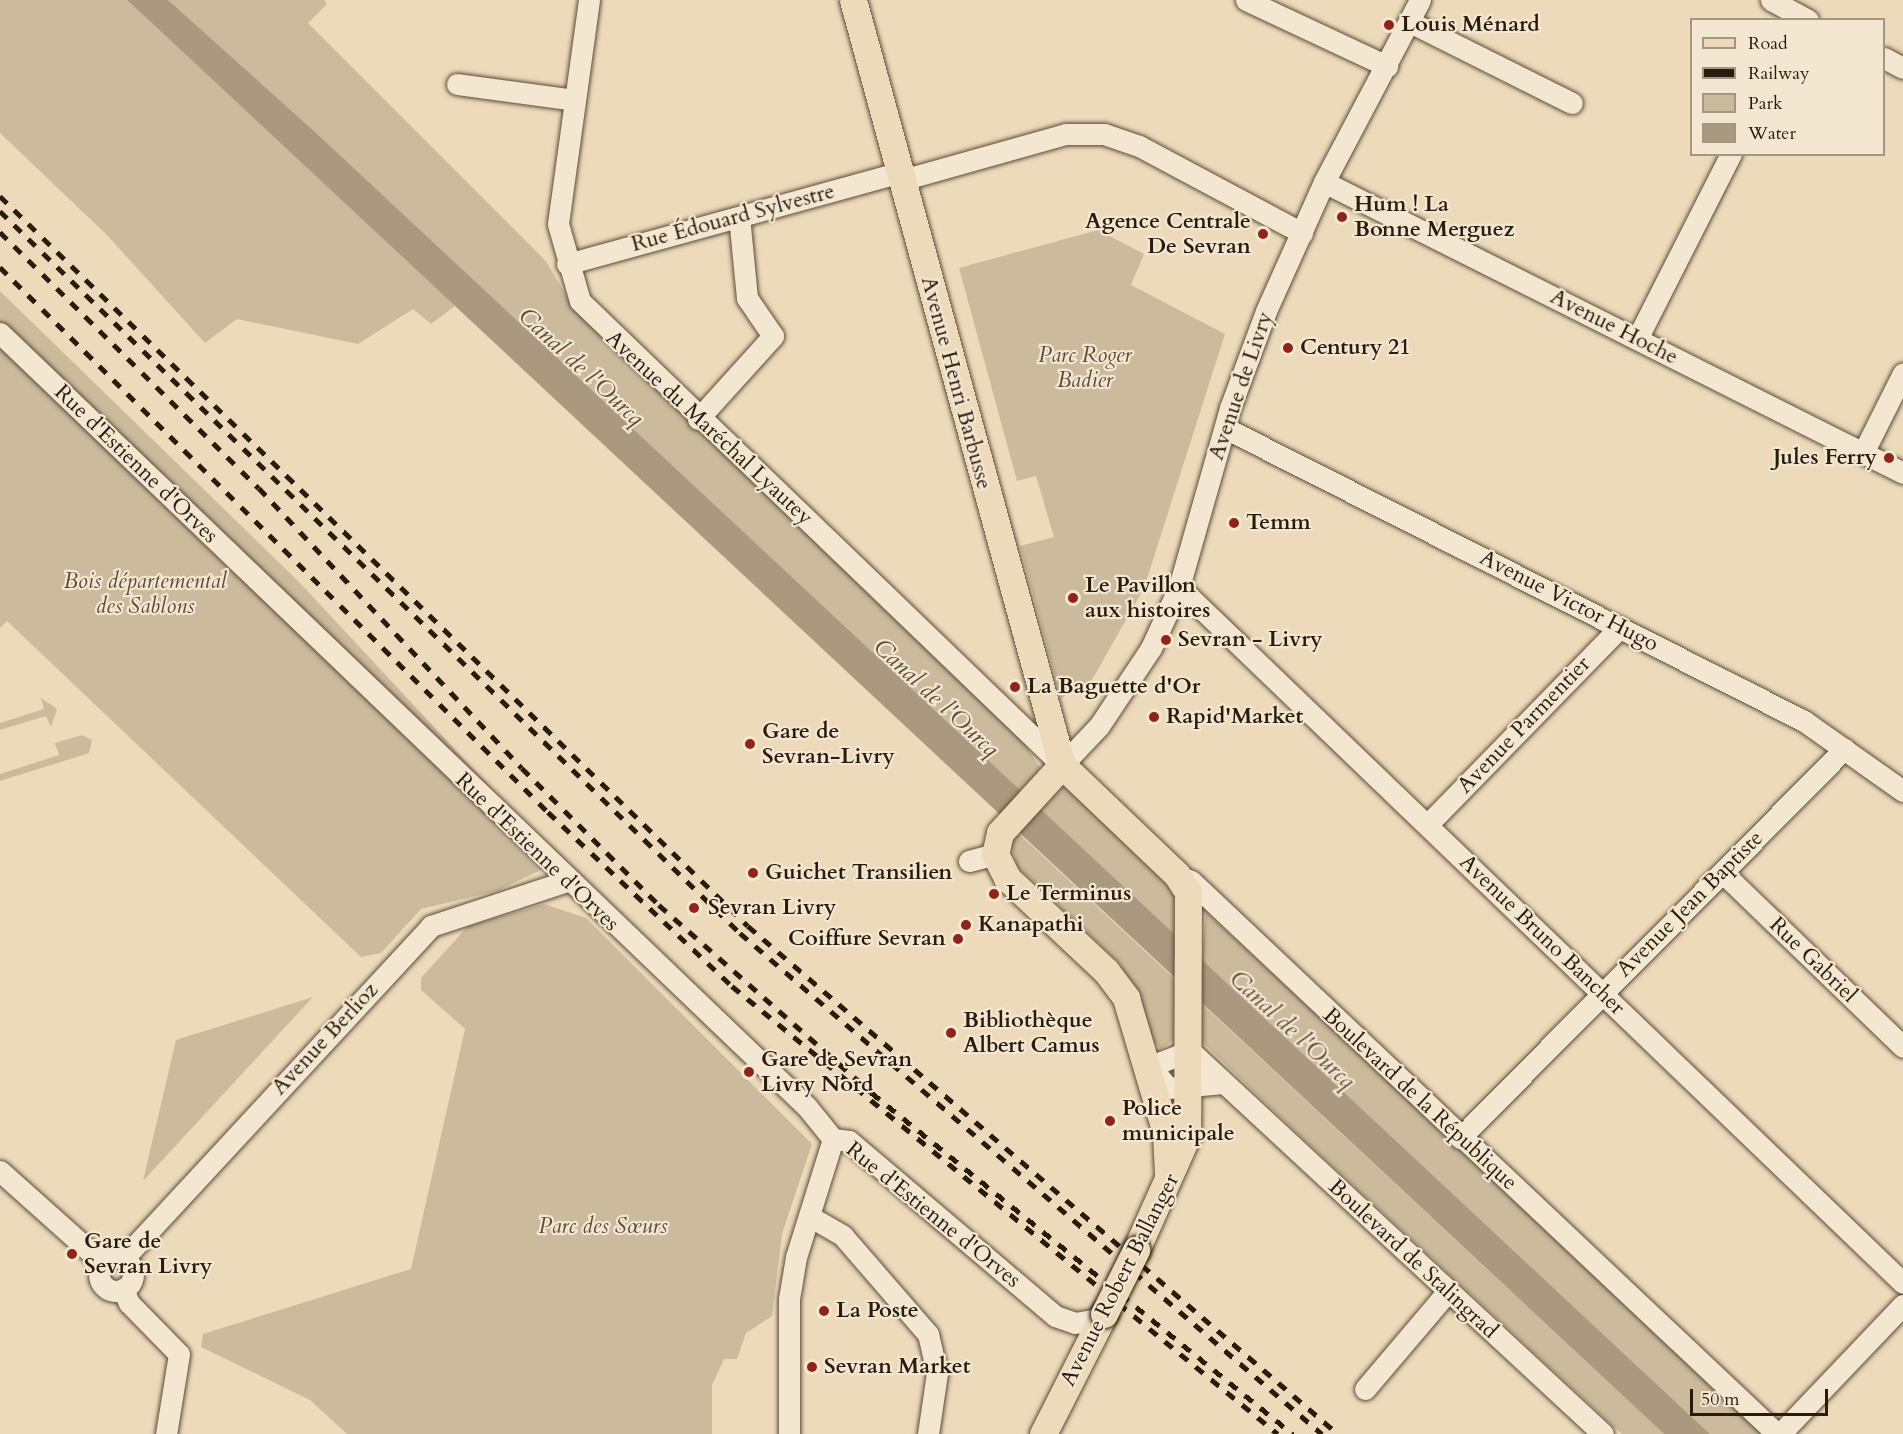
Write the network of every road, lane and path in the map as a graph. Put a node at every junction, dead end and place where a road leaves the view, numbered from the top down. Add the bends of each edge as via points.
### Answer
1 (589, 0) edge
2 (853, 0) edge
3 (1246, 0) edge
4 (1420, 0) edge
5 (1771, 0) edge
6 (1804, 18) edge
7 (1410, 22) junction
8 (1885, 59) edge
9 (1387, 66) junction
10 (1903, 68) edge
11 (457, 84) dead end
12 (575, 100) junction
13 (1572, 103) dead end
14 (1730, 156) edge
15 (901, 176) junction
16 (1324, 182) junction
17 (739, 217) junction
18 (1302, 233) junction
19 (567, 264) junction
20 (0, 333) edge
21 (1637, 339) junction
22 (1903, 373) edge
23 (698, 419) junction
24 (1225, 428) junction
25 (1863, 453) junction
26 (1903, 473) edge
27 (1179, 587) junction
28 (1620, 627) junction
29 (1844, 749) junction
30 (1062, 765) junction
31 (1903, 791) edge
32 (1428, 824) junction
33 (997, 843) junction
34 (969, 861) dead end
35 (1723, 873) junction
36 (1177, 875) junction
37 (567, 881) junction
38 (1601, 992) junction
39 (1903, 1047) edge
40 (1190, 1051) junction
41 (1149, 1070) junction
42 (1223, 1083) junction
43 (1190, 1086) junction
44 (833, 1138) junction
45 (1461, 1138) junction
46 (0, 1171) edge
47 (1168, 1183) junction
48 (808, 1216) junction
49 (113, 1261) junction
50 (1903, 1283) edge
51 (1448, 1291) junction
52 (1903, 1305) edge
53 (1103, 1316) junction
54 (1365, 1389) dead end
55 (166, 1434) edge
56 (789, 1434) edge
57 (928, 1434) edge
58 (1043, 1434) edge
59 (1603, 1434) edge
60 (1778, 1434) edge

1 - 12 street, Avenue du Maréchal Lyautey
2 - 15 main road, Avenue Henri Barbusse
3 - 9 street
4 - 7 street, Avenue de Livry
5 - 6 street
7 - 9 street, Avenue de Livry
7 - 13 street
8 - 10 street
9 - 16 street, Avenue de Livry
11 - 12 street
12 - 19 street, Avenue du Maréchal Lyautey via 558,224
14 - 21 street
15 - 17 street, Rue Édouard Sylvestre
15 - 18 street, Rue Édouard Sylvestre via 1066,134 1104,134 1139,146
15 - 30 main road, Avenue Henri Barbusse
16 - 18 street, Avenue de Livry
16 - 21 street, Avenue Hoche
17 - 19 street, Rue Édouard Sylvestre
17 - 23 street via 747,298 773,336
18 - 24 street, Avenue de Livry via 1266,311
19 - 23 street, Avenue du Maréchal Lyautey via 580,301 598,324
20 - 37 street, Rue d'Estienne d'Orves
21 - 25 street, Avenue Hoche
22 - 25 street
23 - 30 street, Avenue du Maréchal Lyautey
24 - 27 street, Avenue de Livry
24 - 28 street, Avenue Victor Hugo
25 - 26 street, Avenue Hoche
27 - 30 street, Avenue de Livry via 1140,670 1099,726
27 - 32 street, Avenue Bruno Bancher
28 - 29 street, Avenue Victor Hugo via 1804,721
28 - 32 street, Avenue Parmentier
29 - 31 street, Avenue Victor Hugo
29 - 35 street, Avenue Jean Baptiste
30 - 33 main road
30 - 36 main road, Boulevard de la République
32 - 38 street, Avenue Bruno Bancher
33 - 34 street
33 - 41 main road via 1007,878 1106,970 1126,998
35 - 38 street, Avenue Jean Baptiste
35 - 39 street, Rue Gabriel
36 - 40 main road, Avenue Robert Ballanger via 1188,892
36 - 45 street, Boulevard de la République via 1191,881
37 - 44 street, Rue d'Estienne d'Orves via 807,1107
37 - 49 street, Avenue Berlioz via 431,926
38 - 45 street, Avenue Jean Baptiste
38 - 50 street, Avenue Bruno Bancher
40 - 41 street via 1178,1052
40 - 42 street, Boulevard de Stalingrad
40 - 43 main road, Avenue Robert Ballanger
41 - 43 street via 1168,1088
41 - 47 main road via 1166,1133
42 - 43 street
42 - 51 street, Boulevard de Stalingrad
43 - 47 main road, Avenue Robert Ballanger via 1187,1136
44 - 48 street
44 - 53 street, Rue d'Estienne d'Orves via 849,1140 1055,1316 1076,1323
45 - 60 street, Boulevard de la République
46 - 49 street
47 - 53 main road, Avenue Robert Ballanger, bridge
48 - 56 street via 789,1299
48 - 57 street via 843,1236 928,1334 937,1372
49 - 55 street via 132,1276 123,1289 129,1303 179,1354
51 - 54 street
51 - 59 street, Boulevard de Stalingrad
52 - 60 street
53 - 58 main road, Avenue Robert Ballanger

